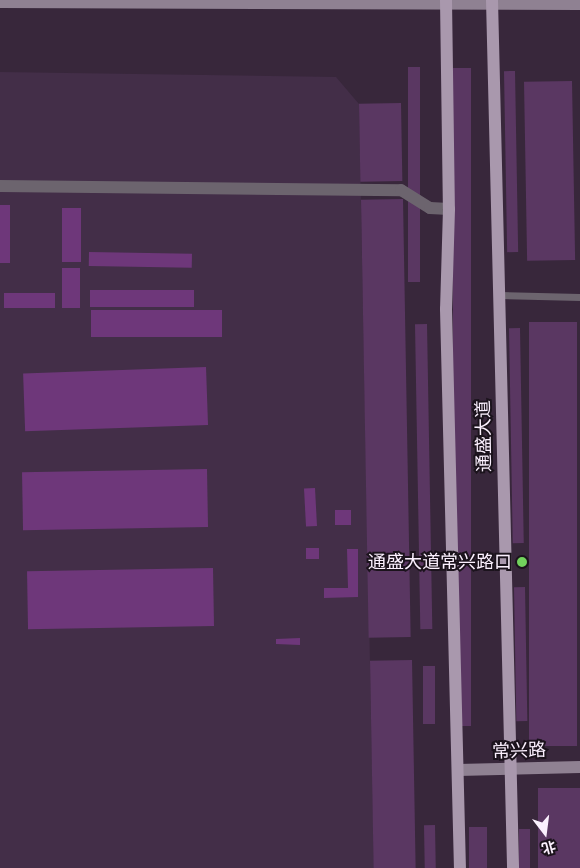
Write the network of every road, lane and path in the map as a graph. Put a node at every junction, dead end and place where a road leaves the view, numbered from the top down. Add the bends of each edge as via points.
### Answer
1 (0, 2) edge
2 (446, 2) edge
3 (492, 2) edge
4 (580, 4) edge
5 (0, 186) edge
6 (449, 209) junction
7 (500, 296) junction
8 (580, 297) edge
9 (580, 766) edge
10 (511, 768) junction
11 (458, 770) junction
12 (460, 868) edge
13 (513, 868) edge

1 - 2 main road
2 - 3 main road
2 - 6 main road, 通盛大道
3 - 4 main road
3 - 7 main road, 通盛大道
5 - 6 street via 401,190 430,208
6 - 11 main road, 通盛大道 via 446,309
7 - 8 lane
7 - 10 main road, 通盛大道 via 503,556
9 - 10 main road, 常兴路
10 - 11 main road, 常兴路
10 - 13 main road, 通盛大道
11 - 12 main road, 通盛大道

